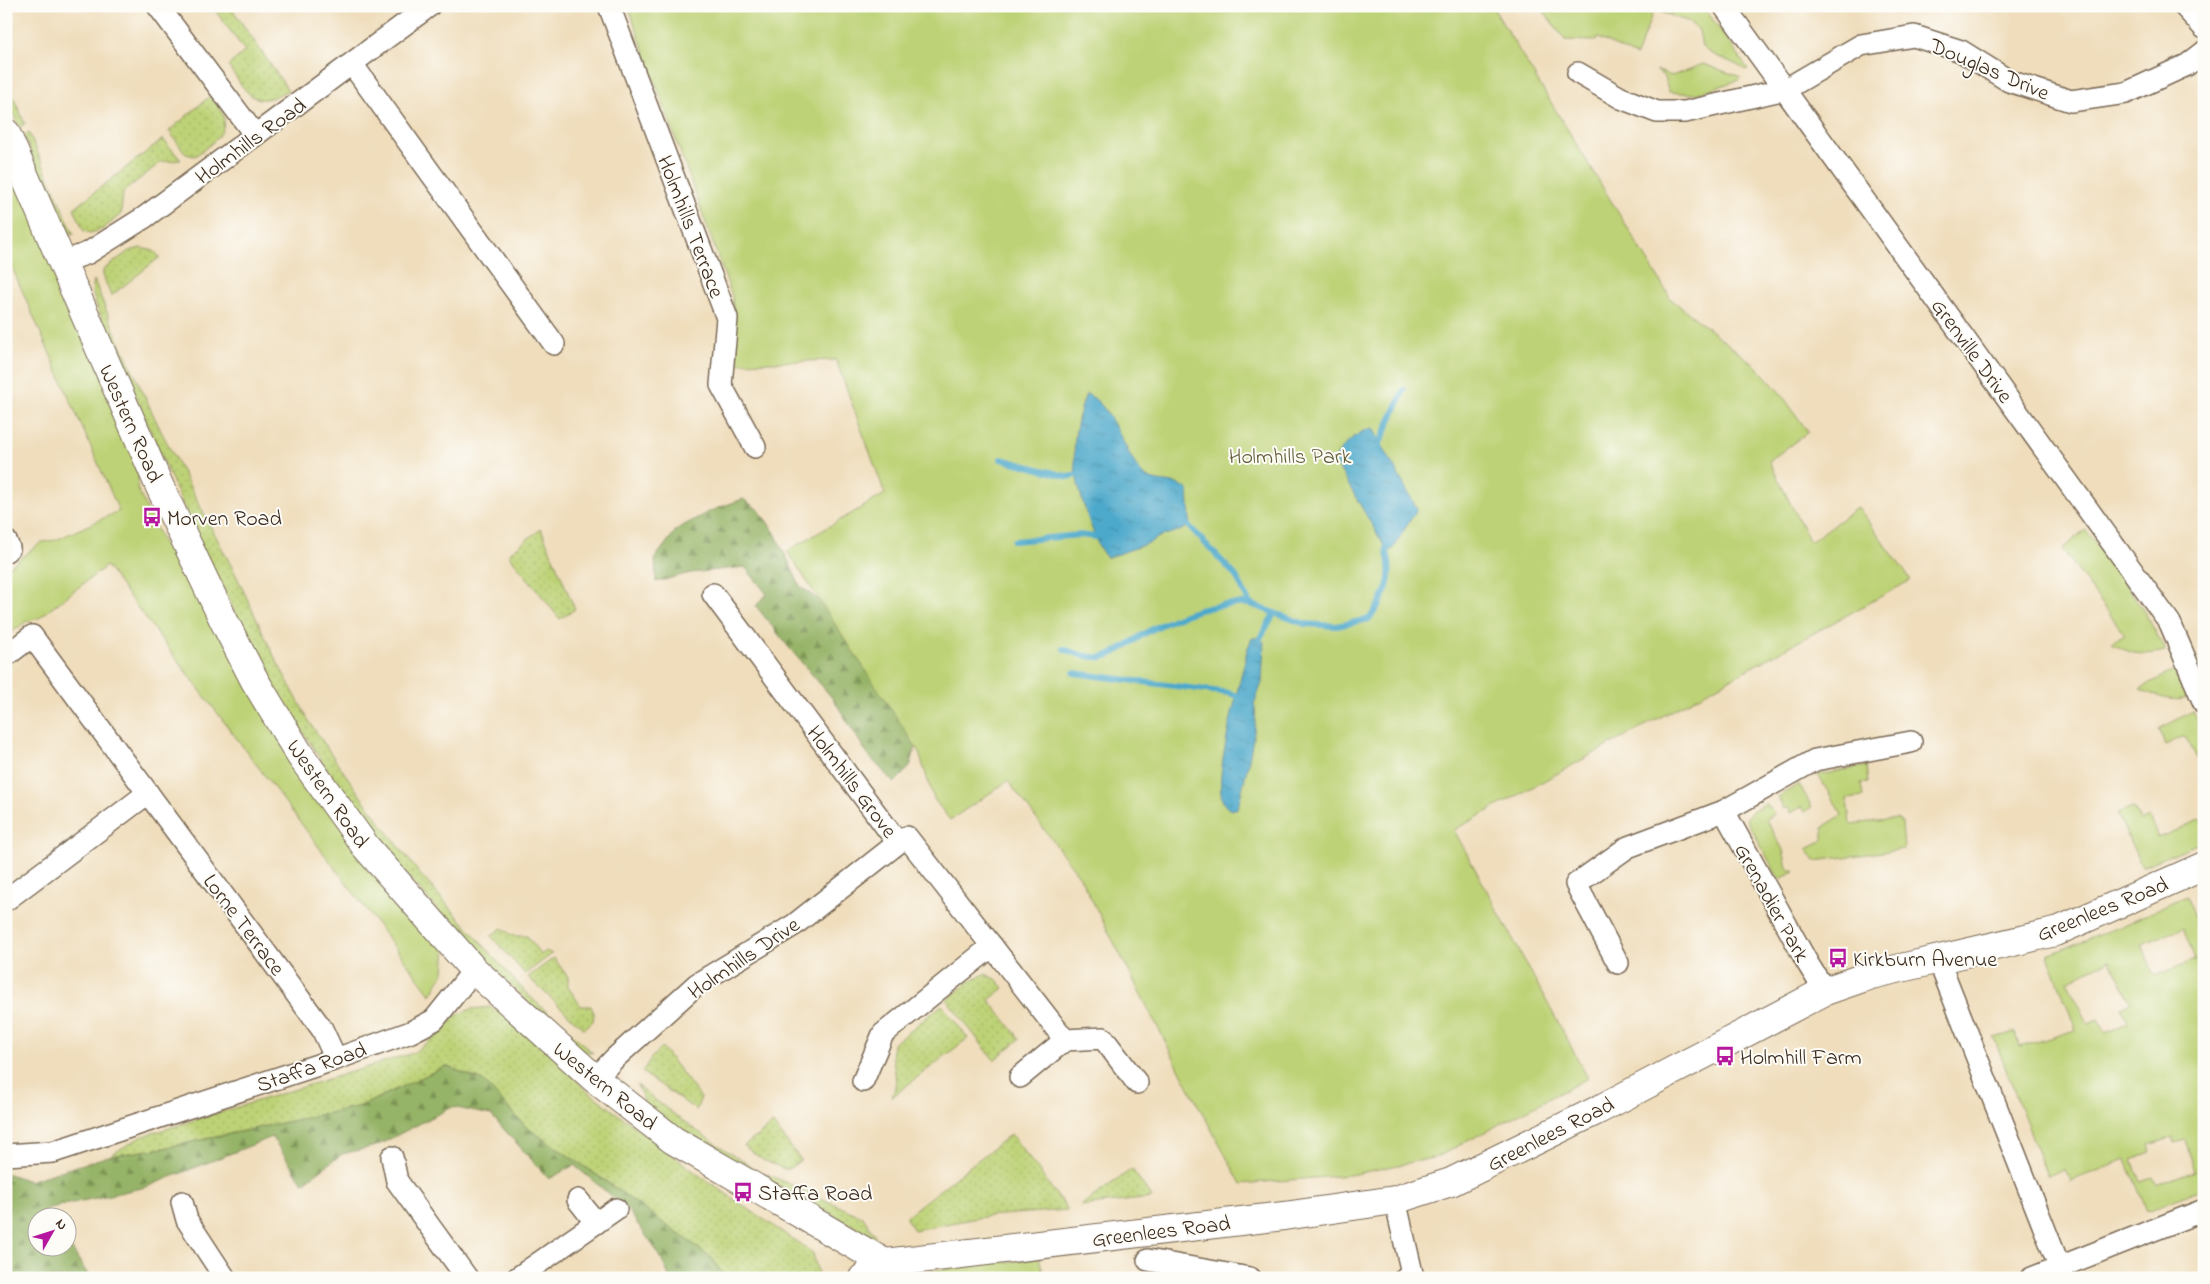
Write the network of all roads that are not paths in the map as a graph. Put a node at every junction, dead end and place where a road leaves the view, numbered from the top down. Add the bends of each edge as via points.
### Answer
1 (158, 6) edge
2 (430, 6) edge
3 (609, 6) edge
4 (1724, 6) edge
5 (2184, 6) edge
6 (2204, 28) edge
7 (2204, 52) edge
8 (352, 64) junction
9 (1578, 74) dead end
10 (1786, 89) junction
11 (6, 133) edge
12 (255, 136) junction
13 (63, 262) junction
14 (554, 344) dead end
15 (755, 447) dead end
16 (6, 541) edge
17 (6, 551) edge
18 (713, 594) dead end
19 (6, 656) edge
20 (2204, 703) edge
21 (1911, 742) dead end
22 (148, 793) junction
23 (1724, 812) junction
24 (898, 844) junction
25 (2204, 866) edge
26 (6, 900) edge
27 (992, 946) junction
28 (1938, 959) junction
29 (1618, 963) dead end
30 (474, 970) junction
31 (1825, 991) junction
32 (1065, 1040) junction
33 (336, 1059) junction
34 (1020, 1077) dead end
35 (595, 1080) junction
36 (863, 1080) dead end
37 (1137, 1083) dead end
38 (6, 1155) edge
39 (392, 1156) dead end
40 (578, 1200) dead end
41 (1395, 1200) junction
42 (182, 1202) dead end
43 (616, 1209) dead end
44 (2204, 1210) edge
45 (596, 1223) junction
46 (1148, 1260) dead end
47 (874, 1270) edge
48 (2062, 1272) edge
49 (1414, 1276) edge
50 (225, 1278) edge
51 (467, 1278) edge
52 (516, 1278) edge
53 (1250, 1278) edge
54 (2032, 1278) edge

1 - 12 street
2 - 8 street, Holmhills Road
3 - 15 street, Holmhills Terrace via 727,318 722,384
4 - 10 street, Grenville Drive
5 - 6 street
7 - 10 street, Douglas Drive via 2187,65 2126,93 2071,101 2009,81 1961,51 1914,36 1861,45
8 - 12 street, Holmhills Road
8 - 14 street
9 - 10 street, Douglas Drive via 1621,98 1657,112 1685,112
10 - 20 street, Grenville Drive via 2170,623
11 - 13 street, Western Road
12 - 13 street, Holmhills Road via 145,217 88,254
13 - 30 street, Western Road via 159,485 255,681 300,755 366,846
16 - 17 street via 9,548
18 - 24 street, Holmhills Grove
19 - 22 street, Lorne Terrace via 32,636
21 - 23 street via 1815,760
22 - 26 street
22 - 33 street, Lorne Terrace via 322,1029
23 - 29 street via 1628,847 1576,884
23 - 31 street, Grenadier Park
24 - 27 street, Holmhills Grove via 907,837
24 - 35 street, Holmhills Drive via 794,925 697,984
25 - 28 street, Greenlees Road via 2055,932
27 - 32 street
27 - 36 street via 883,1034
28 - 31 street, Greenlees Road via 1871,975
28 - 48 street
30 - 33 street, Staffa Road via 434,1020 411,1032
30 - 35 street, Western Road
31 - 41 street, Greenlees Road via 1598,1110 1451,1182
32 - 34 street
32 - 37 street via 1103,1038
33 - 38 street, Staffa Road via 53,1152
35 - 47 street, Western Road via 673,1140
39 - 51 street via 397,1181
40 - 45 street
41 - 47 street, Greenlees Road
41 - 49 street
42 - 50 street via 187,1220
43 - 45 street
44 - 48 street
45 - 52 street
46 - 53 street
48 - 54 street

